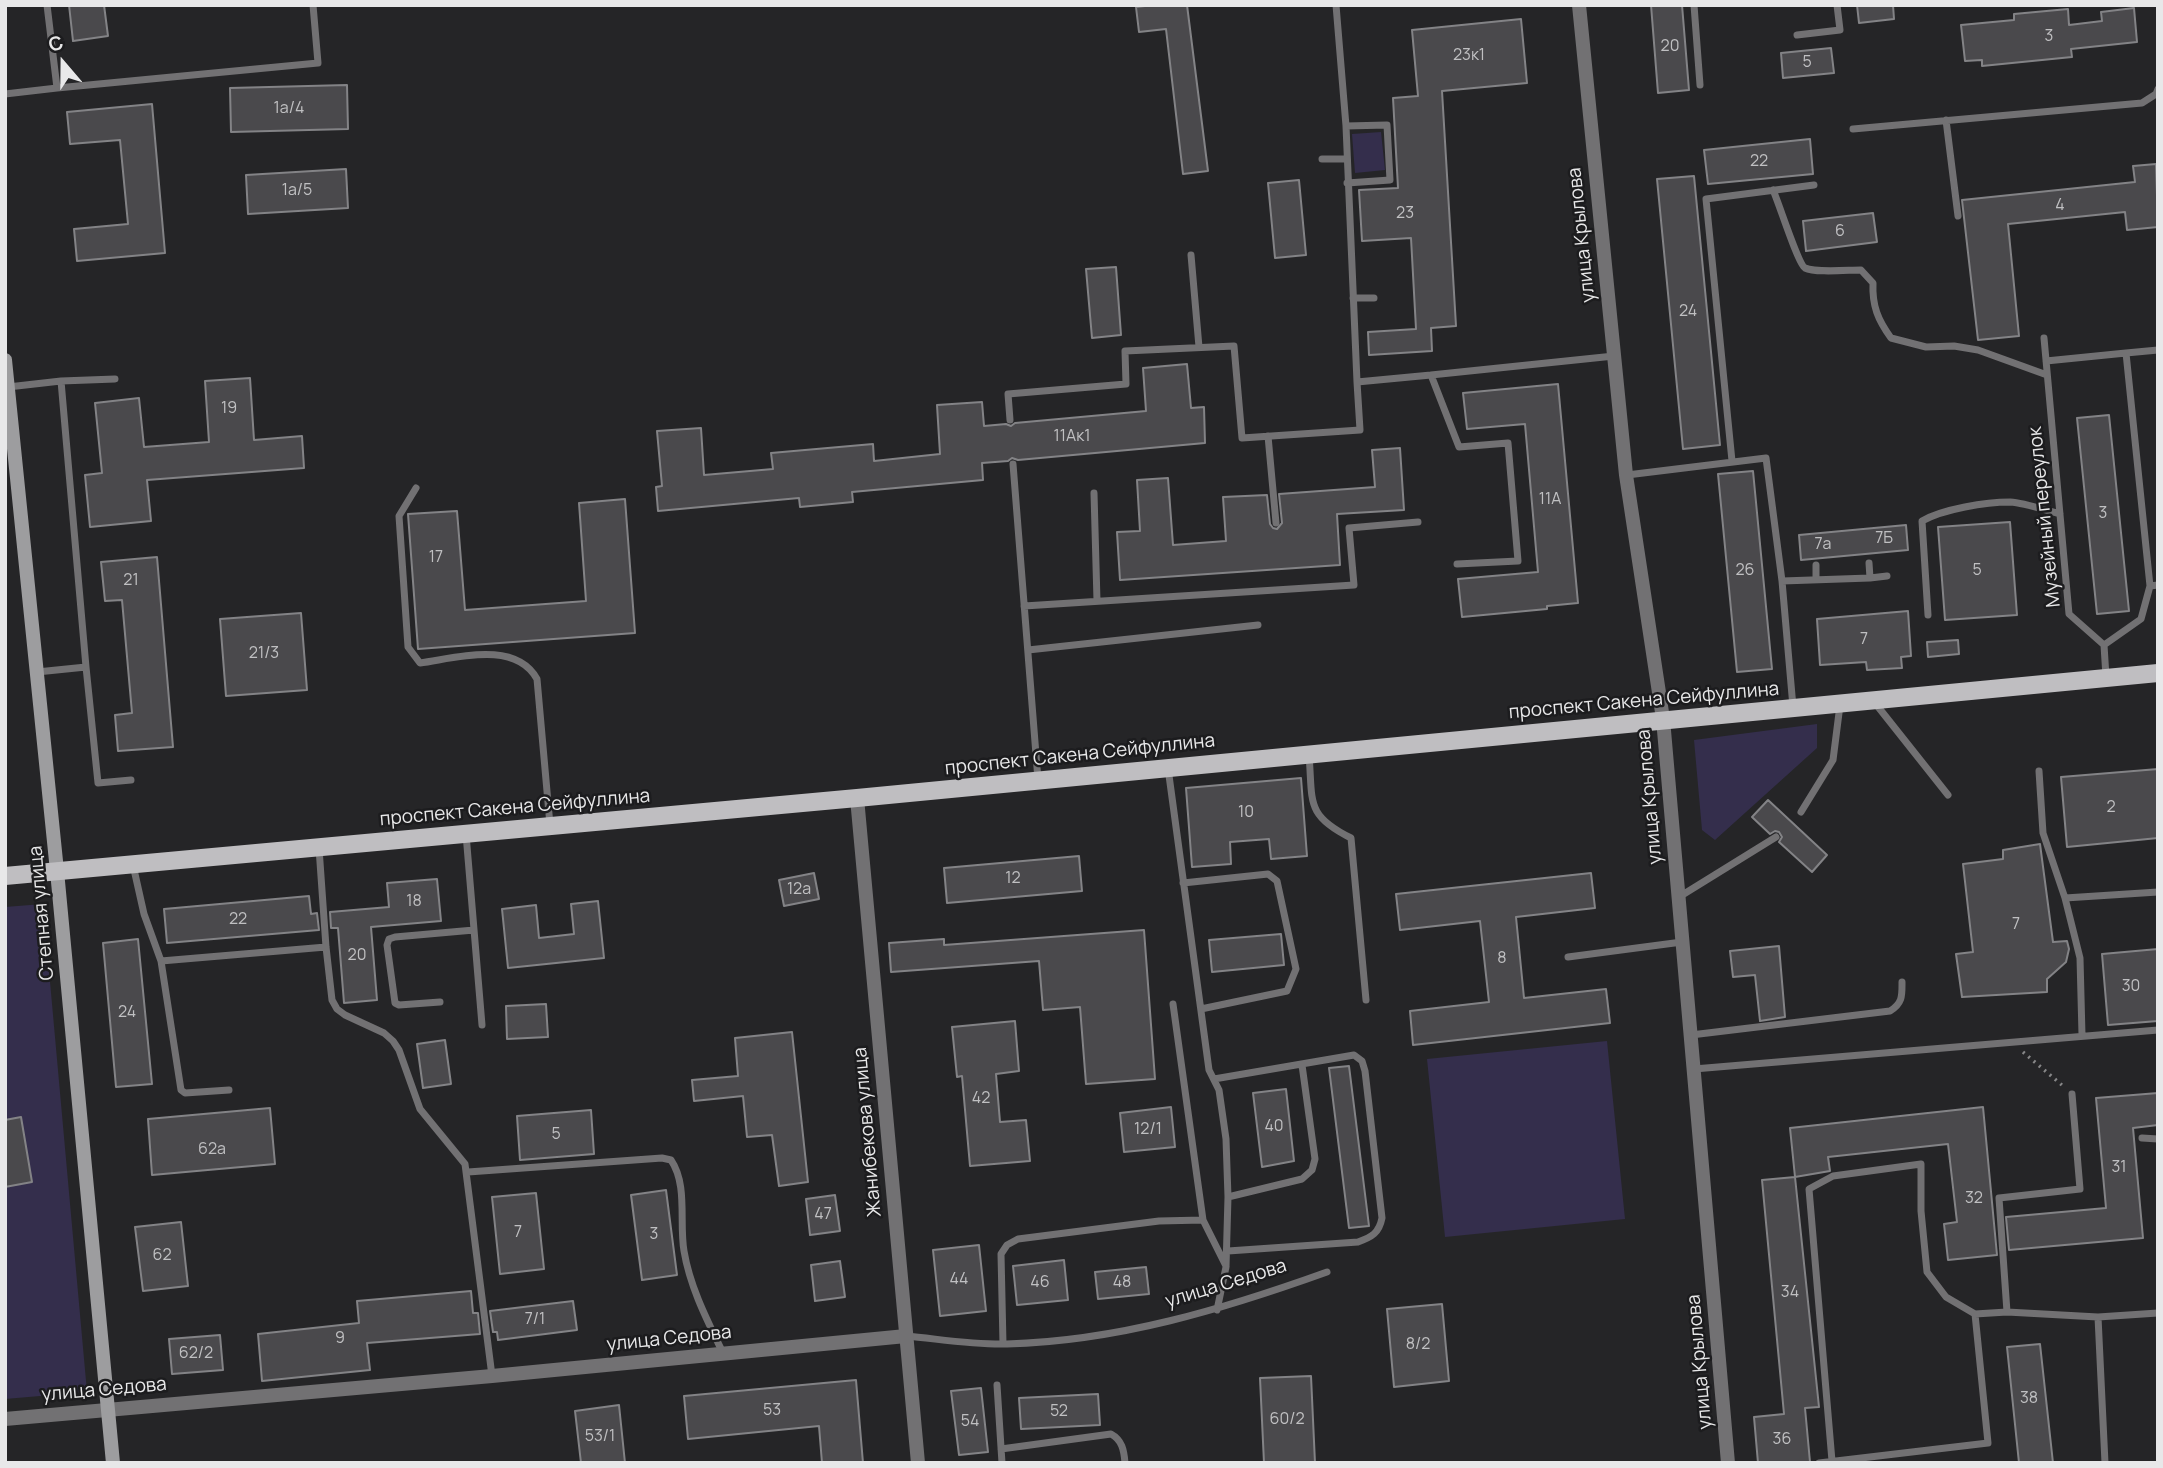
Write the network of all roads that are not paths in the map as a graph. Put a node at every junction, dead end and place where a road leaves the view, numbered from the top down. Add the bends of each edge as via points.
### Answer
1 (47, 5) edge
2 (313, 5) edge
3 (1336, 5) edge
4 (1579, 5) edge
5 (1694, 5) edge
6 (1837, 5) edge
7 (1797, 35) dead end
8 (1700, 85) dead end
9 (57, 88) junction
10 (2158, 89) edge
11 (5, 94) edge
12 (1946, 120) junction
13 (1346, 126) junction
14 (1853, 128) dead end
15 (1322, 159) dead end
16 (1346, 159) junction
17 (1347, 183) junction
18 (1814, 185) dead end
19 (1773, 190) junction
20 (1958, 216) dead end
21 (1191, 255) dead end
22 (1353, 298) junction
23 (1374, 298) dead end
24 (2044, 338) dead end
25 (1199, 347) junction
26 (2158, 350) edge
27 (2126, 353) junction
28 (1614, 356) junction
29 (5, 360) edge
30 (2046, 361) junction
31 (1431, 375) junction
32 (2047, 375) junction
33 (115, 379) dead end
34 (61, 381) junction
35 (1357, 382) junction
36 (8, 387) junction
37 (1010, 420) dead end
38 (1268, 436) junction
39 (1732, 461) junction
40 (1013, 464) dead end
41 (1626, 475) junction
42 (416, 488) dead end
43 (1094, 492) dead end
44 (2060, 514) junction
45 (1418, 522) dead end
46 (1276, 523) dead end
47 (1869, 563) dead end
48 (1457, 564) dead end
49 (1816, 565) dead end
50 (1887, 576) dead end
51 (1870, 578) junction
52 (1816, 579) junction
53 (1782, 581) junction
54 (2154, 585) edge
55 (1097, 601) junction
56 (1024, 606) junction
57 (1928, 615) dead end
58 (1258, 625) dead end
59 (2104, 645) junction
60 (1028, 650) junction
61 (86, 667) junction
62 (37, 672) junction
63 (2158, 673) edge
64 (2106, 678) junction
65 (1872, 700) junction
66 (1840, 705) junction
67 (1793, 708) junction
68 (1663, 719) junction
69 (1309, 754) junction
70 (1168, 768) junction
71 (2039, 771) dead end
72 (131, 780) dead end
73 (1038, 780) junction
74 (1948, 795) dead end
75 (856, 798) junction
76 (1801, 812) dead end
77 (550, 826) junction
78 (466, 834) junction
79 (1776, 837) dead end
80 (319, 847) junction
81 (132, 864) junction
82 (57, 871) junction
83 (5, 876) edge
84 (1184, 883) junction
85 (2158, 892) edge
86 (1678, 898) junction
87 (2065, 898) junction
88 (474, 930) junction
89 (1682, 942) junction
90 (326, 947) junction
91 (1568, 957) dead end
92 (161, 961) junction
93 (1902, 982) dead end
94 (1366, 1000) dead end
95 (440, 1002) dead end
96 (1172, 1004) dead end
97 (1201, 1009) junction
98 (482, 1025) dead end
99 (2158, 1030) edge
100 (1691, 1034) junction
101 (2082, 1035) junction
102 (1302, 1065) junction
103 (1693, 1069) junction
104 (1214, 1079) junction
105 (229, 1090) dead end
106 (2072, 1094) road end
107 (2142, 1138) dead end
108 (2158, 1139) edge
109 (468, 1172) junction
110 (1228, 1197) junction
111 (1203, 1220) junction
112 (1227, 1251) junction
113 (1226, 1267) junction
114 (1328, 1272) dead end
115 (1217, 1310) junction
116 (2007, 1312) junction
117 (2158, 1313) edge
118 (1975, 1314) junction
119 (2098, 1317) junction
120 (906, 1336) junction
121 (1003, 1344) junction
122 (723, 1353) junction
123 (492, 1376) junction
124 (997, 1385) dead end
125 (108, 1409) junction
126 (5, 1419) edge
127 (1001, 1449) junction
128 (1832, 1461) edge
129 (114, 1463) edge
130 (918, 1463) edge
131 (1002, 1463) edge
132 (1125, 1463) edge
133 (1728, 1463) edge
134 (1819, 1463) edge
135 (2105, 1463) edge

1 - 9 lane
2 - 9 lane via 318,63
3 - 13 lane
4 - 28 street, улица Крылова
5 - 8 lane
6 - 7 lane via 1840,30
9 - 11 lane
10 - 12 lane via 2142,103
12 - 14 lane
12 - 20 lane
13 - 16 lane
13 - 17 lane via 1387,125 1390,180
15 - 16 lane
16 - 17 lane
17 - 22 lane
18 - 19 lane
19 - 32 lane via 1799,263 1807,270 1861,270 1873,283 1872,302 1891,338 1926,347 1978,350
19 - 39 lane via 1706,199
21 - 25 lane
22 - 23 lane
22 - 35 lane
24 - 30 lane, Музейный переулок
25 - 37 lane via 1125,351 1126,384 1008,394
25 - 38 lane via 1234,346 1242,438
26 - 27 lane
27 - 30 lane
27 - 54 lane
28 - 31 lane
28 - 41 street, улица Крылова
29 - 36 main road, Степная улица
30 - 32 lane, Музейный переулок
31 - 35 lane
31 - 48 lane via 1459,447 1508,443 1518,561
32 - 44 lane, Музейный переулок
33 - 34 lane
34 - 36 lane
34 - 61 lane
35 - 38 lane via 1360,430
36 - 62 main road, Степная улица
38 - 46 lane
39 - 41 lane
39 - 53 lane via 1766,458
40 - 56 lane
41 - 68 street, улица Крылова
42 - 77 lane via 399,516 408,647 420,663 489,656 508,657 530,668 537,679
43 - 55 lane
44 - 57 lane via 2011,502 1951,510 1923,521
44 - 59 lane, Музейный переулок via 2069,614
45 - 55 lane via 1349,528 1353,585
47 - 51 lane
49 - 52 lane
50 - 51 lane
51 - 52 lane
52 - 53 lane
53 - 67 lane
54 - 59 lane via 2141,619
55 - 56 lane
56 - 60 lane
58 - 60 lane
59 - 64 lane
60 - 73 lane
61 - 62 lane
61 - 72 lane via 98,783
62 - 82 main road, Степная улица
63 - 64 main road, проспект Сакена Сейфуллина
64 - 65 main road, проспект Сакена Сейфуллина
65 - 66 main road, проспект Сакена Сейфуллина
65 - 74 lane
66 - 67 main road, проспект Сакена Сейфуллина
66 - 76 lane via 1833,760
67 - 68 main road, проспект Сакена Сейфуллина
68 - 69 main road, проспект Сакена Сейфуллина
68 - 86 street, улица Крылова
69 - 70 main road, проспект Сакена Сейфуллина
69 - 94 lane via 1314,810 1330,828 1351,838
70 - 73 main road, проспект Сакена Сейфуллина
70 - 84 lane
71 - 87 lane via 2043,833
73 - 75 main road, проспект Сакена Сейфуллина
75 - 77 main road, проспект Сакена Сейфуллина
75 - 120 street, Жанибекова улица
77 - 78 main road, проспект Сакена Сейфуллина
78 - 80 main road, проспект Сакена Сейфуллина
78 - 88 lane
79 - 86 lane
80 - 81 main road, проспект Сакена Сейфуллина
80 - 90 lane
81 - 82 main road, проспект Сакена Сейфуллина
81 - 92 lane
82 - 83 main road, проспект Сакена Сейфуллина
82 - 125 main road, Степная улица
84 - 97 lane
84 - 97 lane via 1268,874 1277,881 1296,969 1287,991
85 - 87 lane
86 - 89 street, улица Крылова
87 - 101 lane via 2080,958
88 - 95 lane via 389,940 394,1003
88 - 98 lane
89 - 91 lane
89 - 100 street, улица Крылова
90 - 92 lane
90 - 109 lane via 337,1009 393,1041 420,1109
92 - 105 lane via 181,1090
93 - 100 lane via 1902,999 1890,1011
96 - 111 lane
97 - 104 lane
99 - 101 lane
100 - 103 street, улица Крылова
101 - 103 lane
102 - 104 lane
102 - 110 lane via 1315,1158 1312,1170 1303,1179
102 - 112 lane via 1354,1055 1362,1061 1380,1229 1358,1242
103 - 133 street, улица Крылова
104 - 110 lane via 1226,1139
106 - 116 lane via 2080,1189 1999,1198
107 - 108 lane
109 - 122 lane via 671,1160 680,1180 684,1250 692,1282
109 - 123 lane
110 - 112 lane
111 - 113 lane
111 - 121 lane via 1146,1222 1018,1239 1007,1245 1001,1254
112 - 113 lane
113 - 115 lane
114 - 115 lane, улица Седова
115 - 121 lane, улица Седова via 1064,1341
116 - 118 lane
116 - 119 lane
117 - 119 lane
118 - 128 lane via 1988,1443
118 - 128 lane via 1946,1297 1927,1272 1921,1164 1833,1176 1809,1189
119 - 135 lane
120 - 121 lane, улица Седова
120 - 122 street, улица Седова
120 - 130 street, Жанибекова улица
122 - 123 street, улица Седова
123 - 125 street, улица Седова
124 - 127 lane
125 - 126 street, улица Седова
125 - 129 main road, Степная улица
127 - 131 lane
127 - 132 lane via 1111,1434 1124,1450
128 - 134 lane

